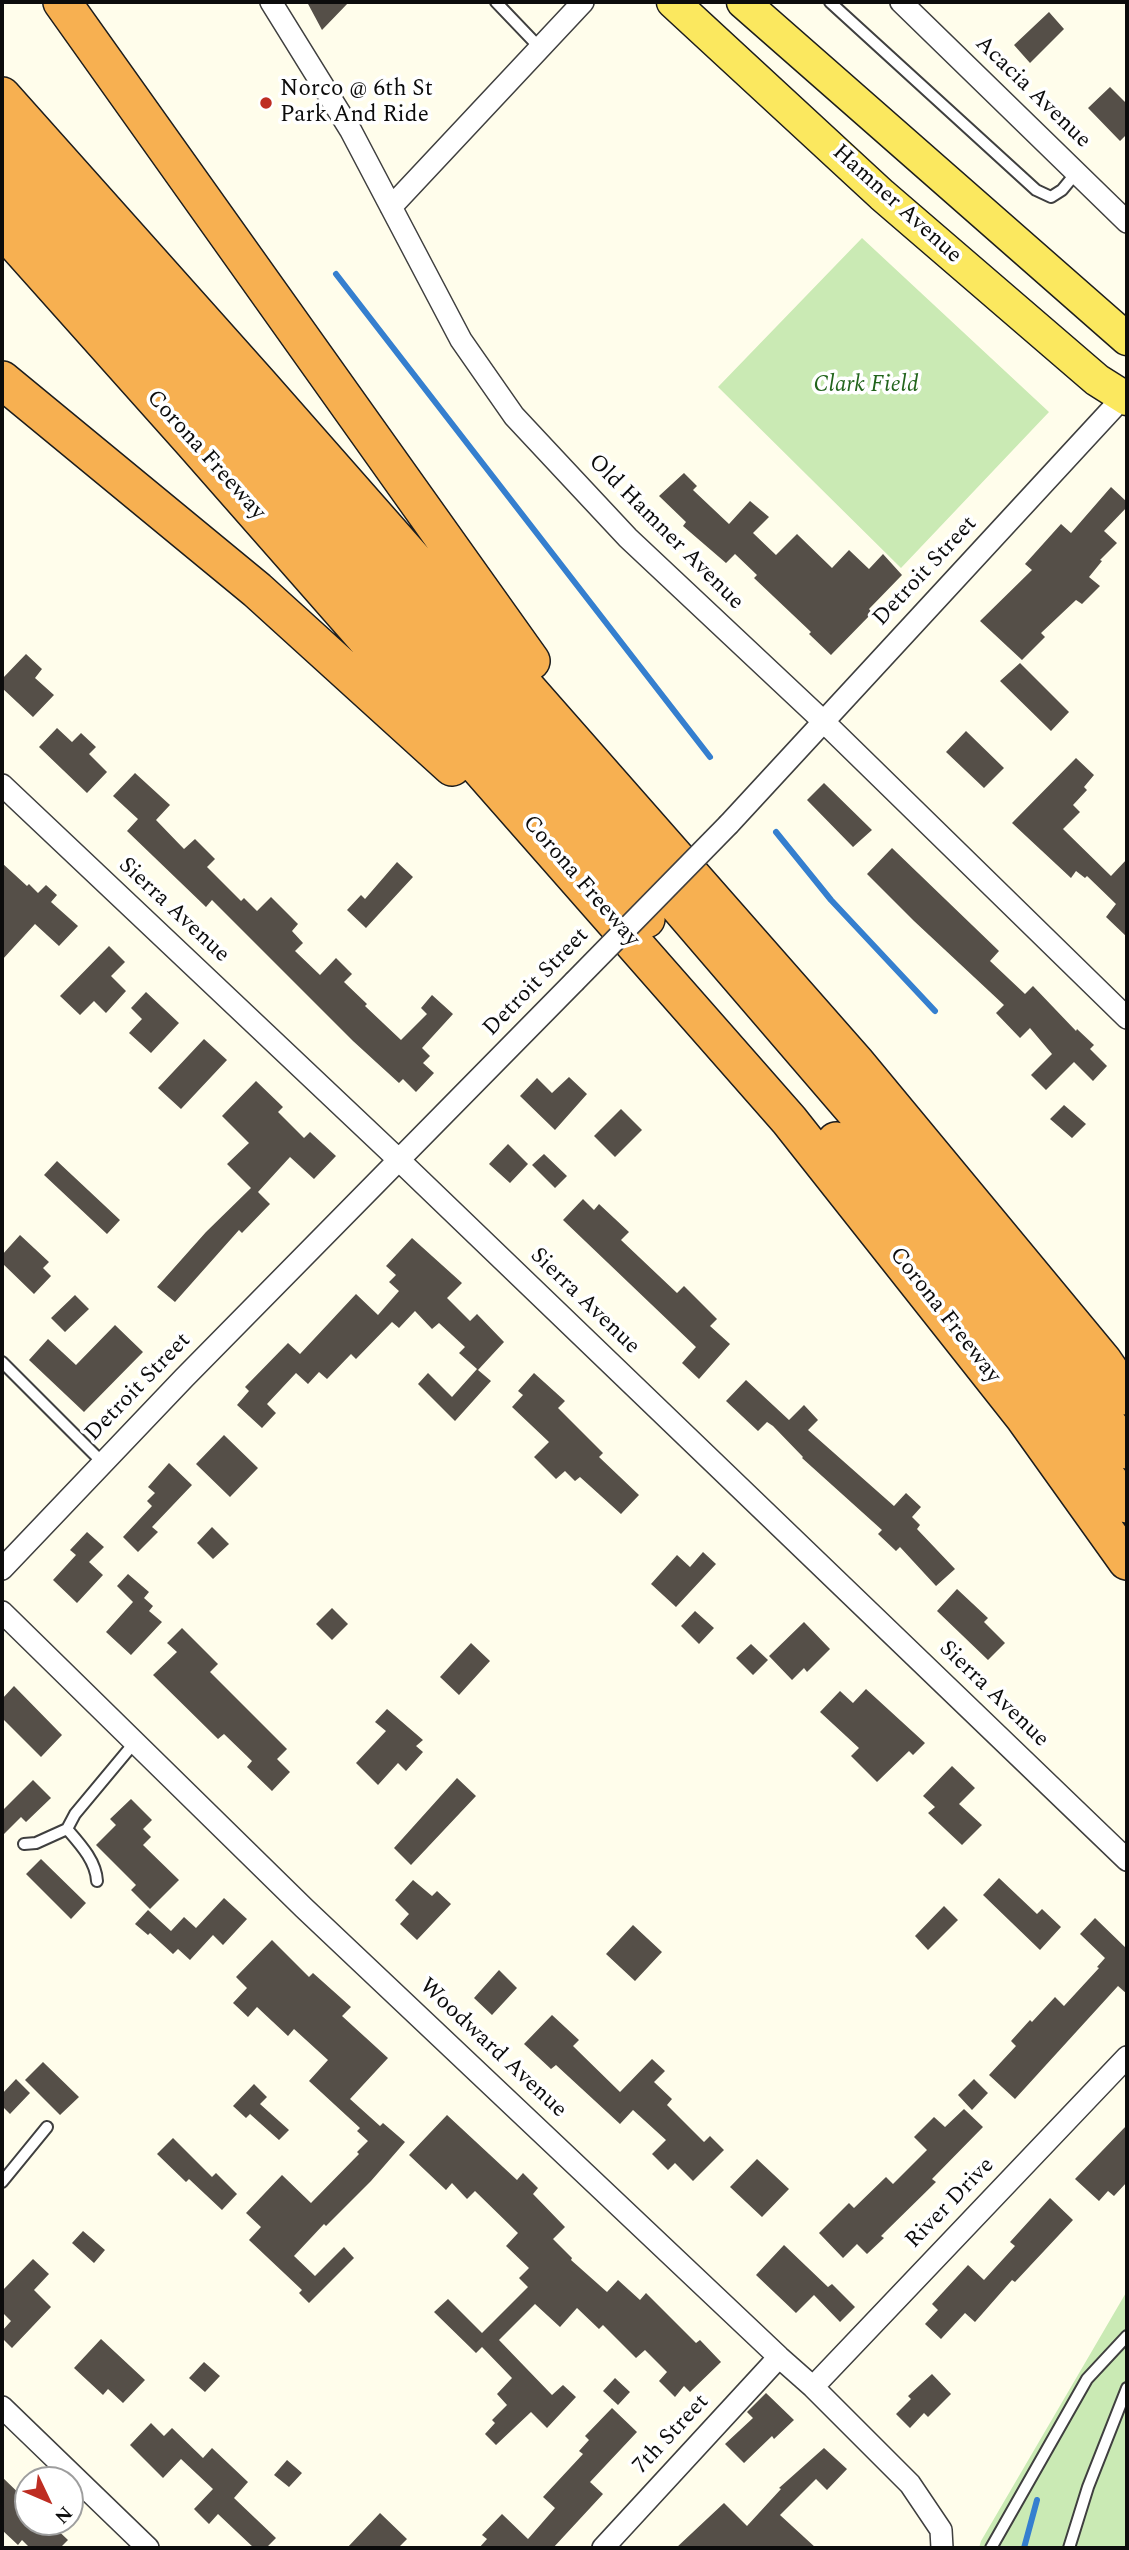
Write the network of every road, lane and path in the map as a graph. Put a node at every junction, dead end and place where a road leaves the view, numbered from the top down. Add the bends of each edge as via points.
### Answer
1 (62, 2) edge
2 (271, 2) edge
3 (496, 2) edge
4 (583, 2) edge
5 (673, 2) edge
6 (743, 2) edge
7 (830, 2) edge
8 (901, 2) edge
9 (540, 48) junction
10 (2, 96) edge
11 (2, 142) edge
12 (1076, 173) junction
13 (2, 186) edge
14 (391, 207) junction
15 (1127, 222) edge
16 (2, 228) edge
17 (1127, 339) edge
18 (2, 380) edge
19 (1126, 396) edge
20 (824, 722) junction
21 (2, 785) edge
22 (647, 825) junction
23 (581, 883) junction
24 (1127, 1018) edge
25 (400, 1161) junction
26 (2, 1362) edge
27 (1127, 1396) edge
28 (1127, 1450) edge
29 (103, 1463) junction
30 (1127, 1504) edge
31 (1127, 1561) edge
32 (2, 1569) edge
33 (2, 1612) edge
34 (135, 1742) junction
35 (67, 1829) junction
36 (24, 1844) dead end
37 (1127, 1860) edge
38 (97, 1881) dead end
39 (1127, 2057) edge
40 (47, 2127) dead end
41 (2, 2182) edge
42 (1127, 2336) edge
43 (779, 2357) junction
44 (813, 2387) junction
45 (1127, 2388) edge
46 (4, 2413) edge
47 (941, 2539) edge
48 (148, 2548) edge
49 (603, 2548) edge
50 (991, 2548) edge
51 (1069, 2548) edge

1 - 22 highway
2 - 14 street, Old Hamner Avenue via 351,131
3 - 9 lane
4 - 9 street
5 - 19 main road, Hamner Avenue via 883,195 1097,380
6 - 17 main road
7 - 12 lane via 1036,190 1051,197
8 - 12 street, Acacia Avenue
9 - 14 street
10 - 22 highway
11 - 28 highway via 615,832 999,1279
12 - 15 street, Acacia Avenue
13 - 30 highway via 601,866 968,1296
14 - 20 street, Old Hamner Avenue via 461,340 513,416 628,538
16 - 23 highway, Corona Freeway
18 - 23 highway via 257,590
19 - 20 street, Detroit Street
20 - 24 street, Old Hamner Avenue
20 - 25 street, Detroit Street, bridge
21 - 25 street, Sierra Avenue
22 - 27 highway via 857,1064
23 - 31 highway, Corona Freeway via 789,1121 1024,1417
25 - 29 street, Detroit Street
25 - 37 street, Sierra Avenue
26 - 29 lane
29 - 32 street, Detroit Street
33 - 34 street, Woodward Avenue
34 - 35 lane
34 - 43 street, Woodward Avenue
35 - 36 lane
35 - 38 lane via 84,1848
39 - 44 street, River Drive
40 - 41 lane
42 - 50 lane via 1087,2379
43 - 44 street, Woodward Avenue
43 - 49 street, 7th Street
44 - 47 street, Woodward Avenue via 910,2484
45 - 51 lane
46 - 48 street

